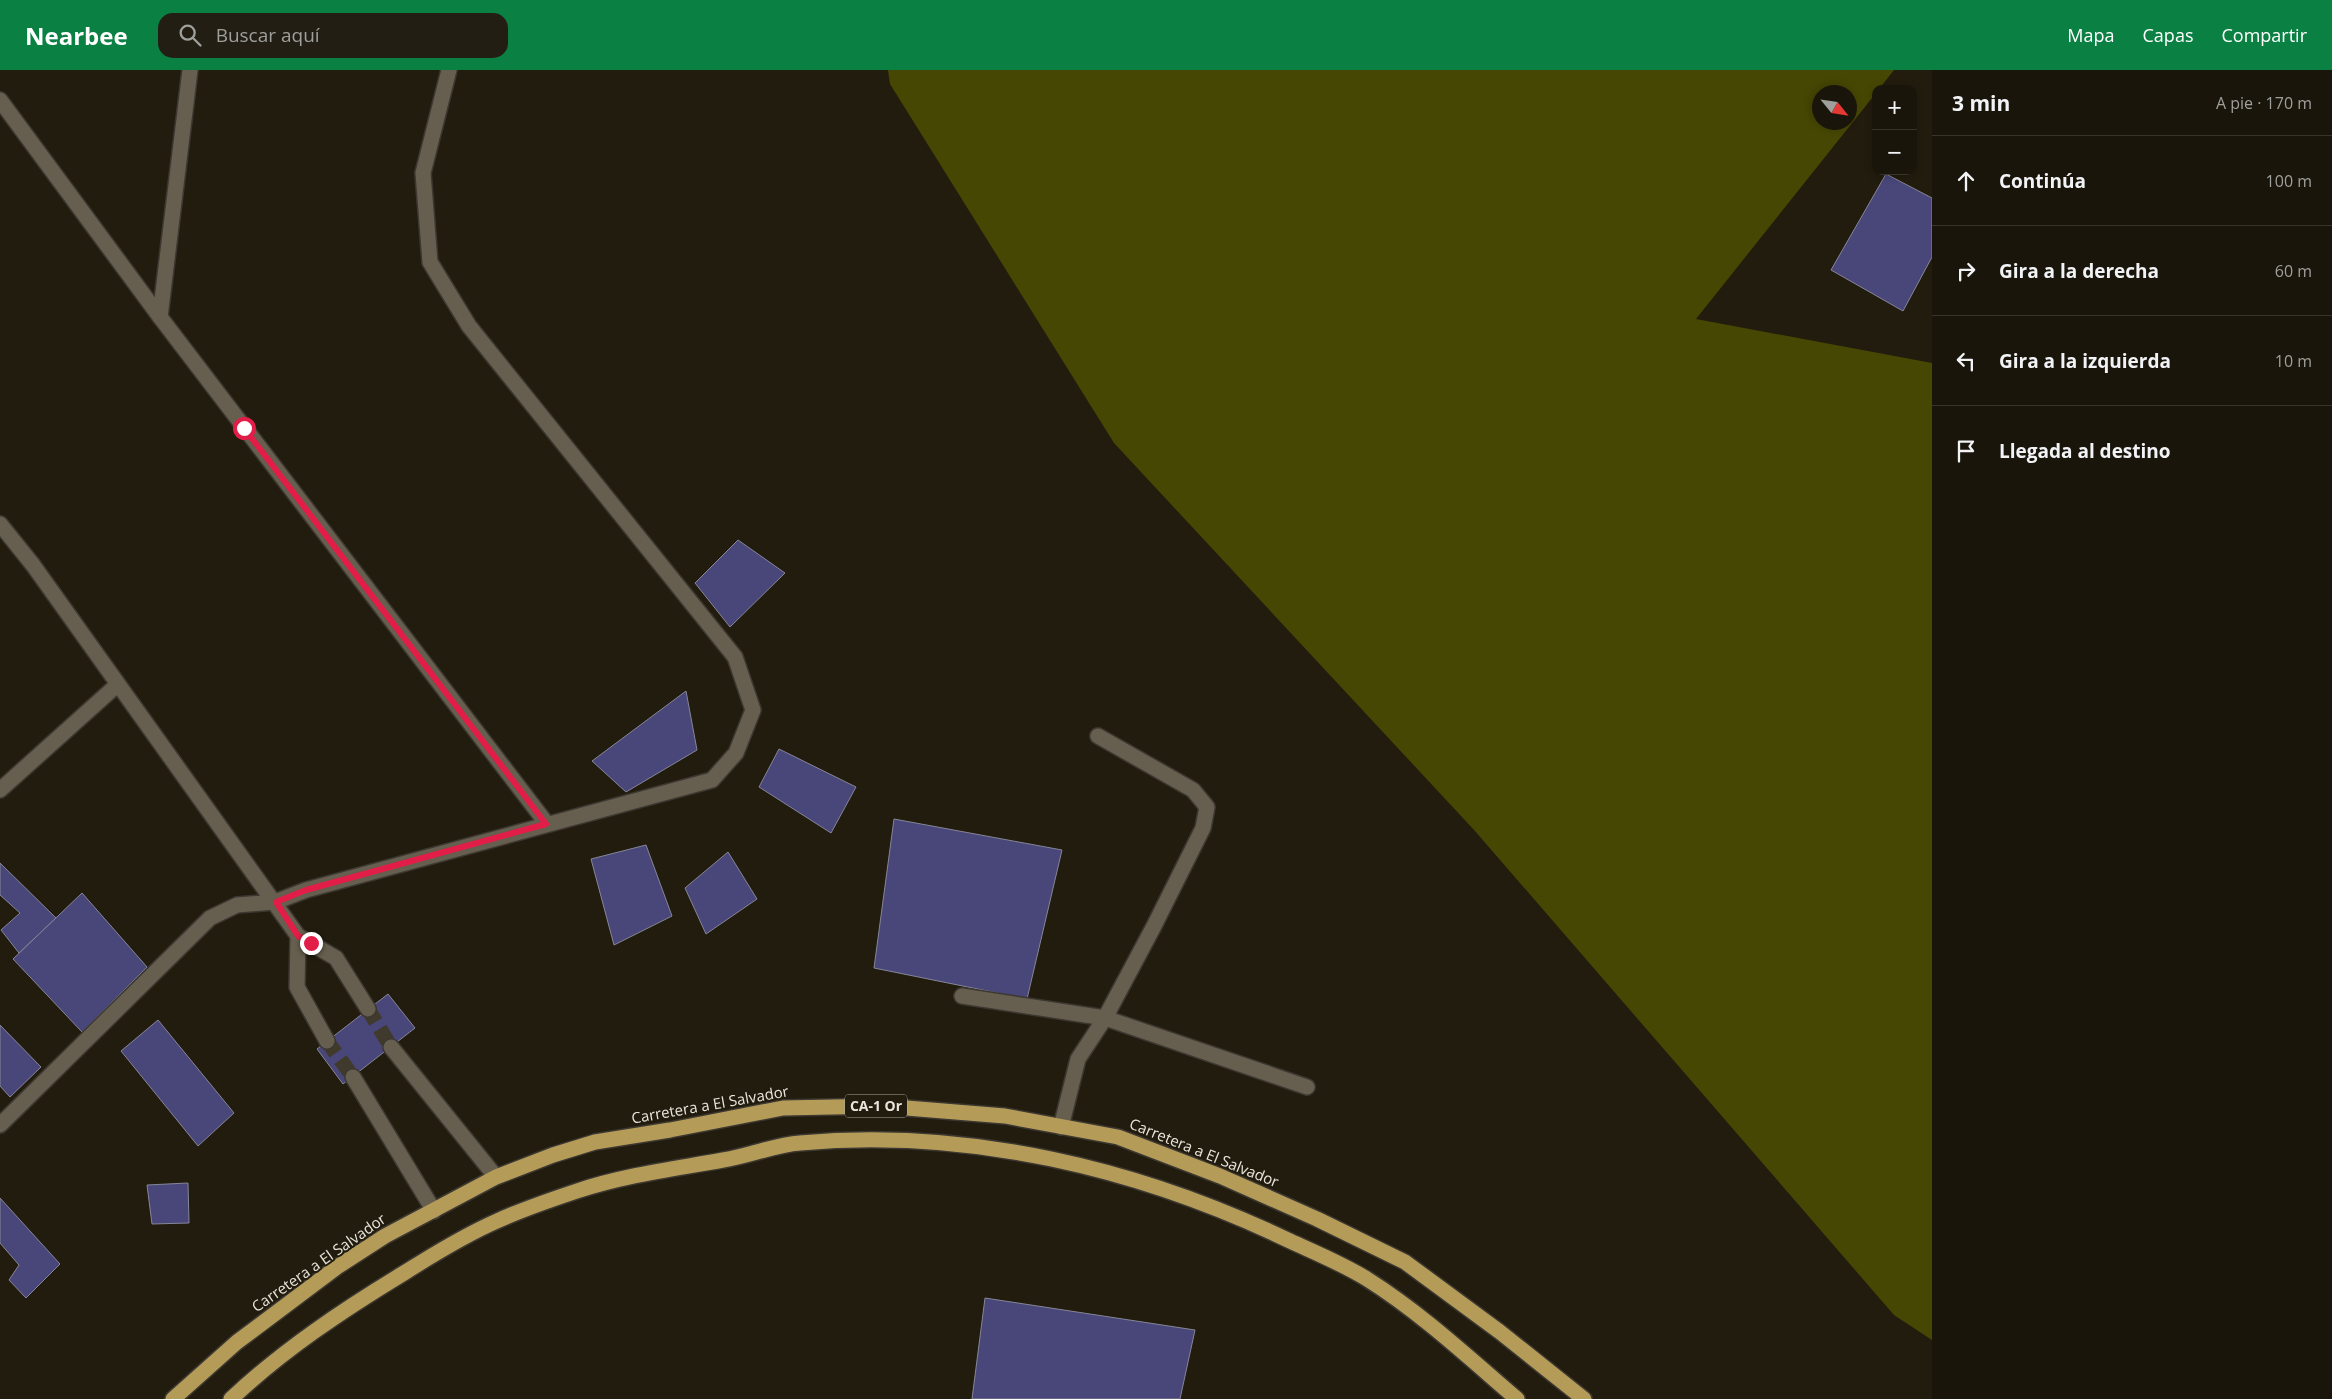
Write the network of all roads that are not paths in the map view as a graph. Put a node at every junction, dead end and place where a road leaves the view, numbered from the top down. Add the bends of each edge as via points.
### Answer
1 (190, 70) edge
2 (449, 70) edge
3 (0, 100) edge
4 (160, 317) junction
5 (0, 524) edge
6 (117, 684) junction
7 (1098, 736) dead end
8 (0, 790) edge
9 (546, 824) junction
10 (276, 902) junction
11 (298, 936) junction
12 (962, 996) dead end
13 (368, 1010) tunnel mouth
14 (1105, 1018) junction
15 (327, 1041) tunnel mouth
16 (391, 1046) tunnel mouth
17 (353, 1077) tunnel mouth
18 (1307, 1087) dead end
19 (0, 1125) edge
20 (1061, 1127) junction
21 (496, 1177) junction
22 (434, 1211) junction
23 (173, 1399) edge
24 (232, 1399) edge
25 (1517, 1399) edge
26 (1584, 1399) edge

1 - 4 street
2 - 9 street via 423,173 430,262 469,326 734,657 753,710 736,753 712,780
3 - 4 street
4 - 9 street
5 - 6 street
6 - 8 street
6 - 10 street
7 - 14 street via 1193,790 1207,807 1203,828
9 - 10 street via 306,890
10 - 11 street
10 - 19 street via 237,905 210,918
11 - 13 street via 336,958
11 - 15 street via 297,987
12 - 14 street
14 - 18 street
14 - 20 street via 1078,1059
16 - 21 street
17 - 22 street
20 - 21 highway, Carretera a El Salvador / CA-1 Or via 1005,1116 947,1110 882,1106 783,1108 595,1142
20 - 26 highway, Carretera a El Salvador / CA-1 Or via 1118,1137 1172,1157 1317,1219 1405,1262
21 - 22 highway, Carretera a El Salvador / CA-1 Or
22 - 23 highway, Carretera a El Salvador / CA-1 Or via 385,1236 337,1267 237,1342
24 - 25 highway via 279,1358 371,1293 497,1221 579,1190 640,1174 797,1143 888,1140 1041,1156 1118,1174 1247,1220 1364,1278 1414,1310

